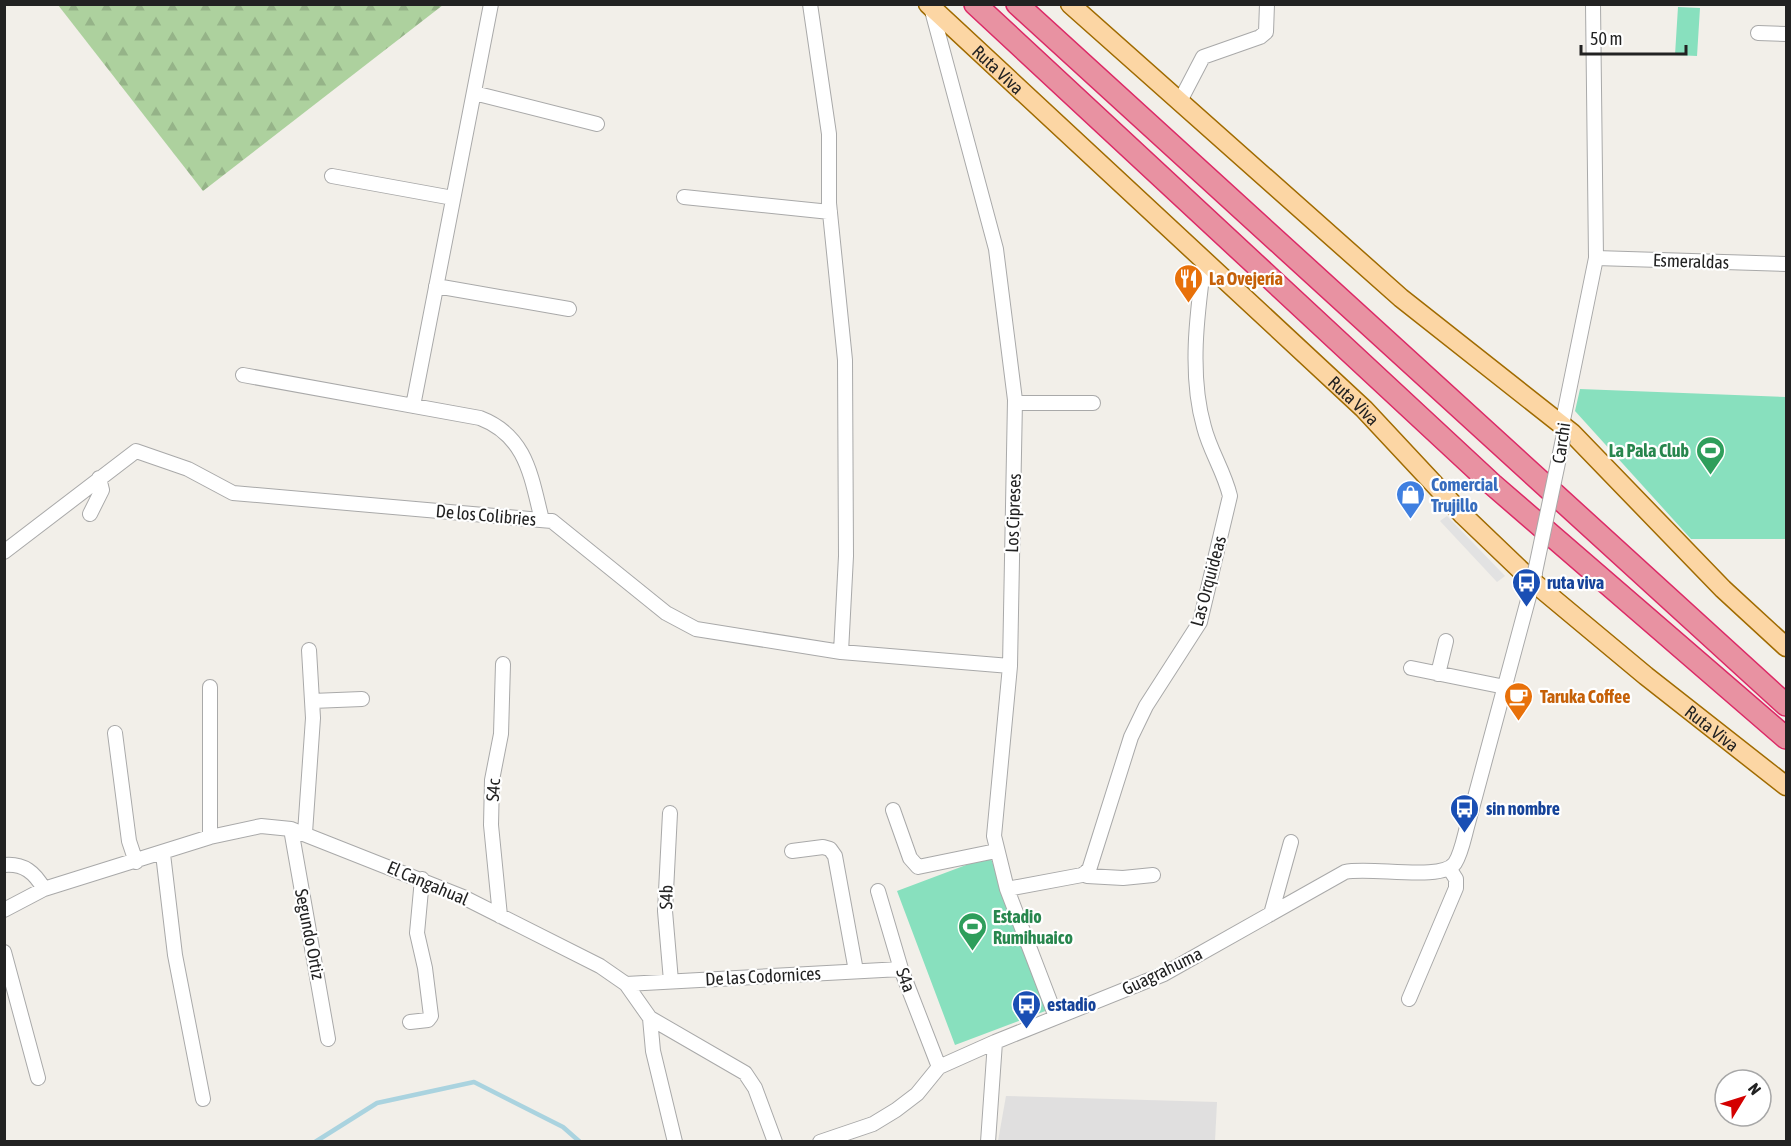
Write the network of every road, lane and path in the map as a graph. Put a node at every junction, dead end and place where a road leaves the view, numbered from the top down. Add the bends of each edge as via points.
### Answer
1 (491, 4) edge
2 (810, 4) edge
3 (975, 4) edge
4 (1017, 4) edge
5 (1070, 4) edge
6 (1267, 4) edge
7 (1593, 4) edge
8 (929, 6) edge
9 (1758, 33) dead end
10 (1786, 34) edge
11 (474, 93) junction
12 (1179, 103) junction
13 (597, 124) dead end
14 (332, 176) dead end
15 (684, 197) dead end
16 (453, 198) junction
17 (830, 212) junction
18 (1596, 258) junction
19 (1203, 262) junction
20 (1786, 264) edge
21 (436, 286) junction
22 (569, 309) dead end
23 (243, 375) dead end
24 (1015, 403) junction
25 (1093, 403) dead end
26 (413, 406) junction
27 (1563, 432) junction
28 (99, 478) junction
29 (90, 514) dead end
30 (542, 520) junction
31 (4, 552) edge
32 (1534, 577) junction
33 (1446, 641) dead end
34 (1786, 646) edge
35 (309, 650) dead end
36 (841, 652) junction
37 (503, 664) dead end
38 (1010, 666) junction
39 (1411, 668) dead end
40 (1438, 674) junction
41 (210, 687) dead end
42 (1505, 687) junction
43 (362, 699) dead end
44 (312, 701) junction
45 (1786, 705) edge
46 (115, 733) dead end
47 (1786, 738) edge
48 (1786, 786) edge
49 (893, 810) dead end
50 (670, 813) dead end
51 (291, 829) junction
52 (305, 832) junction
53 (210, 837) junction
54 (1291, 842) dead end
55 (792, 851) dead end
56 (996, 851) junction
57 (163, 854) junction
58 (136, 862) junction
59 (4, 865) edge
60 (1449, 868) junction
61 (1087, 871) junction
62 (1153, 875) dead end
63 (422, 879) junction
64 (44, 889) junction
65 (1007, 889) junction
66 (878, 891) dead end
67 (4, 910) edge
68 (1271, 914) junction
69 (500, 916) junction
70 (4, 952) edge
71 (901, 969) junction
72 (856, 971) junction
73 (671, 981) junction
74 (626, 984) junction
75 (1409, 999) dead end
76 (1056, 1017) junction
77 (650, 1018) junction
78 (410, 1022) dead end
79 (328, 1039) dead end
80 (995, 1042) junction
81 (939, 1067) junction
82 (38, 1078) dead end
83 (204, 1099) dead end
84 (675, 1142) edge
85 (775, 1142) edge
86 (820, 1142) edge
87 (988, 1142) edge

1 - 11 street
2 - 17 street via 829,134
3 - 47 highway, Ruta Viva via 1492,484
4 - 45 highway
5 - 12 main road
6 - 12 street via 1266,32 1203,57
7 - 18 street, Carchi
8 - 19 main road, Ruta Viva
8 - 24 street, Los Cipreses via 996,249
9 - 10 street
11 - 13 street
11 - 16 street
12 - 27 main road via 1401,298
14 - 16 street
15 - 17 street
16 - 21 street
17 - 36 street via 845,360 846,556
18 - 20 street, Esmeraldas
18 - 27 street, Carchi
19 - 32 main road, Ruta Viva via 1364,409 1463,515
19 - 61 street, Las Orquideas via 1196,361 1198,395 1204,428 1230,496 1200,622 1146,706 1131,737 1094,860
21 - 22 street
21 - 26 street
23 - 26 street
24 - 25 street
24 - 38 street, Los Cipreses
26 - 30 street via 480,418 497,425 521,452
27 - 32 street, Carchi, bridge
27 - 34 main road
28 - 29 street via 102,490
28 - 30 street, De los Colibries via 136,451 188,469 233,493
28 - 31 street, De los Colibries
30 - 36 street, De los Colibries via 552,521 666,613 696,629
32 - 42 street, Carchi
32 - 48 main road, Ruta Viva via 1646,676
33 - 40 street
35 - 44 street
36 - 38 street, De los Colibries
37 - 69 street, S4c via 501,734 492,780 491,825
38 - 56 street, Los Cipreses via 994,836
39 - 40 street
40 - 42 street
41 - 53 street
42 - 60 street, Carchi via 1456,863
43 - 44 street
44 - 52 street
46 - 58 street via 129,841
49 - 56 street via 910,858 918,867
50 - 73 street, S4b via 665,911
51 - 52 street, El Cangahual
51 - 53 street, El Cangahual via 261,826
51 - 79 street, Segundo Ortiz
52 - 63 street, El Cangahual
53 - 57 street, El Cangahual
54 - 68 street
55 - 72 street via 823,847 831,849 835,856
56 - 65 street, Los Cipreses
57 - 58 street, El Cangahual
57 - 83 street via 175,955
58 - 64 street, El Cangahual
59 - 64 street via 28,869
60 - 68 street, Guagrahuma via 1436,873 1359,868
60 - 75 street via 1456,888
61 - 62 street via 1087,876
61 - 65 street
63 - 69 street, El Cangahual
63 - 78 street via 417,933 431,1016 428,1020
64 - 67 street, El Cangahual
65 - 76 street, Los Cipreses
66 - 71 street, S4a
68 - 76 street, Guagrahuma via 1164,974
69 - 74 street, El Cangahual via 600,966
70 - 82 street
71 - 72 street, De las Codornices
71 - 81 street, S4a
72 - 73 street, De las Codornices
73 - 74 street, De las Codornices
74 - 77 street, El Cangahual
76 - 80 street, Guagrahuma
77 - 84 street via 653,1052
77 - 85 street, El Cangahual via 745,1073 756,1088
80 - 81 street, Guagrahuma
80 - 87 street
81 - 86 street, Guagrahuma via 917,1094 896,1110 873,1124

